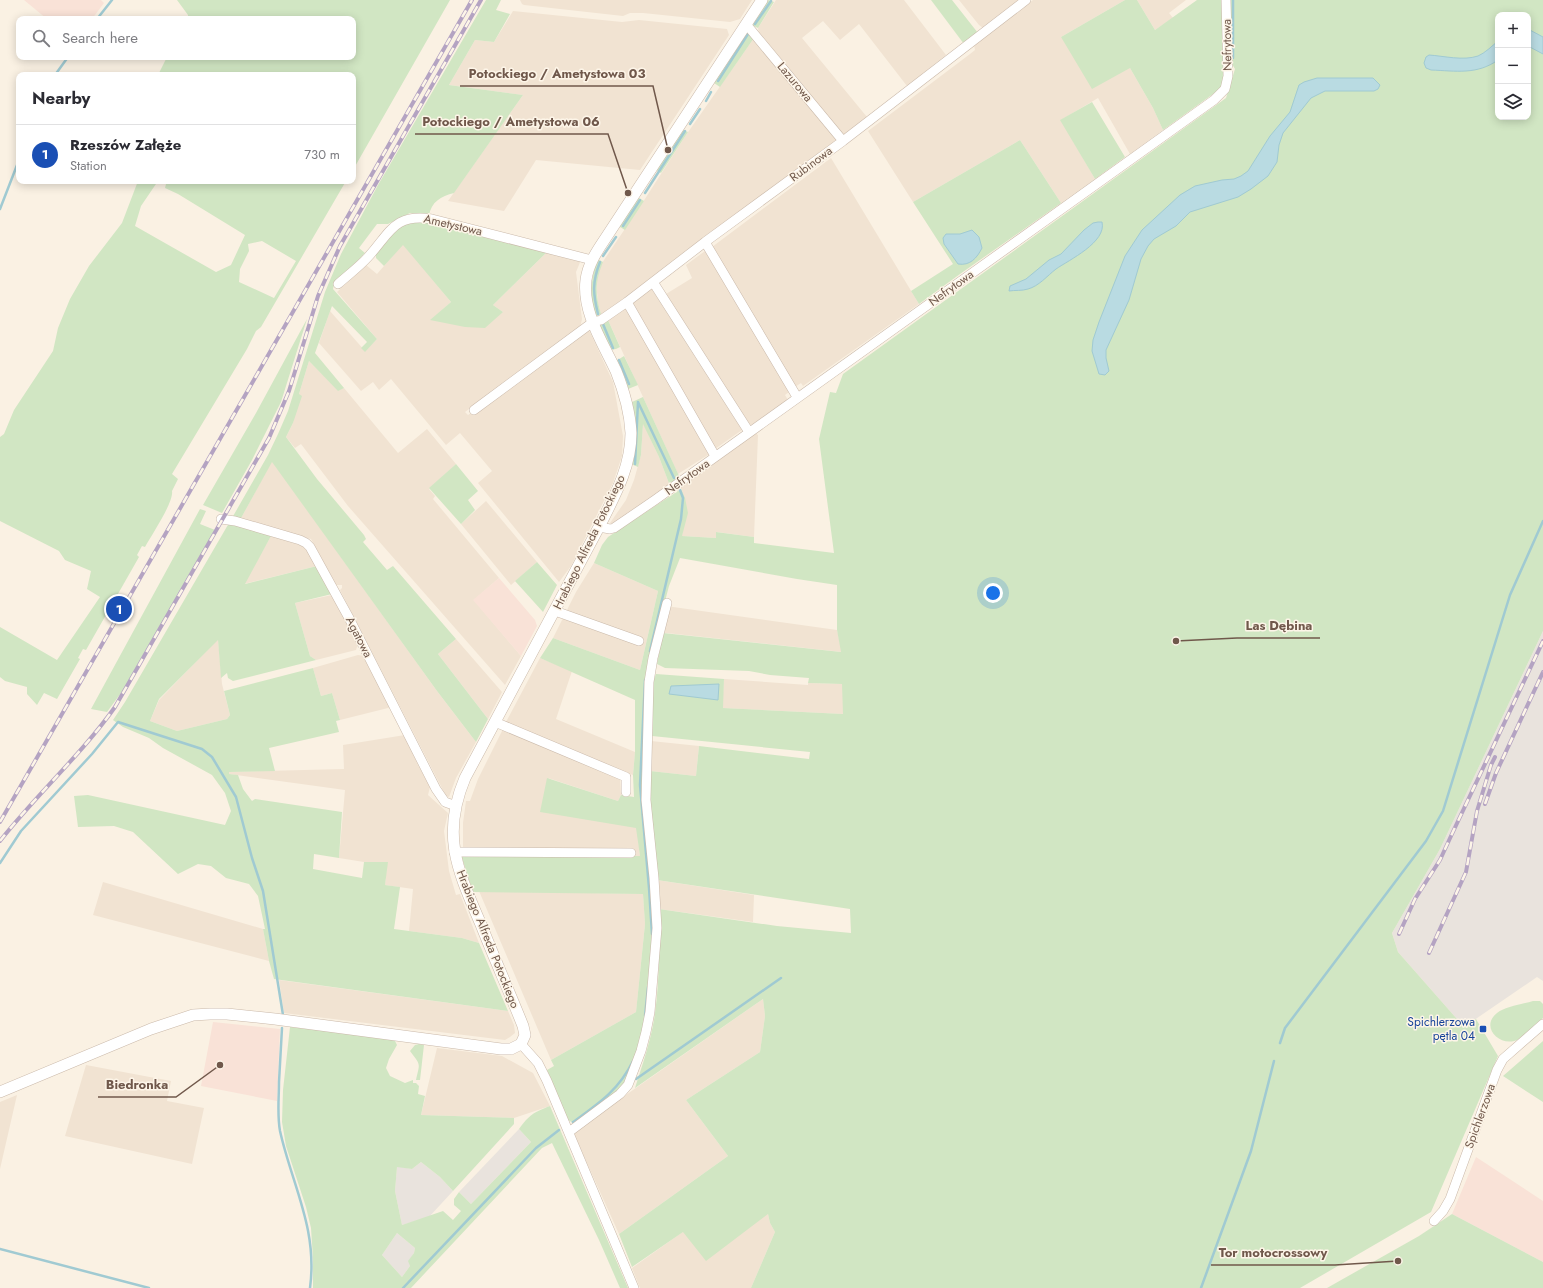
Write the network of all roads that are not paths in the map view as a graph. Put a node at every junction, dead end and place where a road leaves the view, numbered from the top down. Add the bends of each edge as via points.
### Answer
1 (762, 0) edge
2 (1026, 0) edge
3 (1226, 0) edge
4 (746, 24) junction
5 (843, 141) junction
6 (705, 242) junction
7 (592, 260) junction
8 (653, 282) junction
9 (338, 284) dead end
10 (627, 302) junction
11 (593, 322) junction
12 (797, 397) junction
13 (474, 410) dead end
14 (749, 432) junction
15 (715, 456) junction
16 (221, 519) dead end
17 (599, 528) junction
18 (667, 603) dead end
19 (555, 611) junction
20 (639, 641) dead end
21 (496, 722) junction
22 (626, 792) dead end
23 (456, 806) junction
24 (454, 852) junction
25 (631, 853) dead end
26 (1543, 1024) edge
27 (521, 1044) junction
28 (0, 1092) edge
29 (569, 1132) junction
30 (1434, 1221) dead end
31 (634, 1288) edge

1 - 4 street, Hrabiego Alfreda Potockiego
2 - 5 street, Rubinowa
3 - 12 street, Nefrytowa via 1228,76 1225,89 1214,100
4 - 5 street, Lazurowa
4 - 7 street, Hrabiego Alfreda Potockiego
5 - 6 street, Rubinowa
6 - 8 street, Rubinowa
6 - 12 street
7 - 9 street, Ametystowa via 432,219 412,217 396,224 367,258
7 - 11 street, Hrabiego Alfreda Potockiego via 587,275 586,293
8 - 10 street, Rubinowa
8 - 14 street
10 - 11 street, Rubinowa via 607,317
10 - 15 street
11 - 13 street, Rubinowa
11 - 17 street, Hrabiego Alfreda Potockiego via 622,387 631,432 623,476
12 - 14 street, Nefrytowa
14 - 15 street, Nefrytowa
15 - 17 street, Nefrytowa via 614,528
16 - 23 street, Agatowa via 300,540 310,547 436,789 445,802
17 - 19 street, Hrabiego Alfreda Potockiego
18 - 29 street via 649,682 646,800 657,928 650,1012 641,1051 628,1085 620,1094
19 - 20 street
19 - 21 street, Hrabiego Alfreda Potockiego
21 - 22 street via 626,777
21 - 23 street, Hrabiego Alfreda Potockiego via 465,778
23 - 24 street, Hrabiego Alfreda Potockiego via 453,824
24 - 25 street
24 - 27 street, Hrabiego Alfreda Potockiego via 464,886 523,1026 525,1035
26 - 30 street, Spichlerzowa via 1503,1059 1450,1199
27 - 28 street via 511,1049 502,1049 284,1020 227,1014 193,1015 151,1029
27 - 29 street via 538,1063
29 - 31 street

